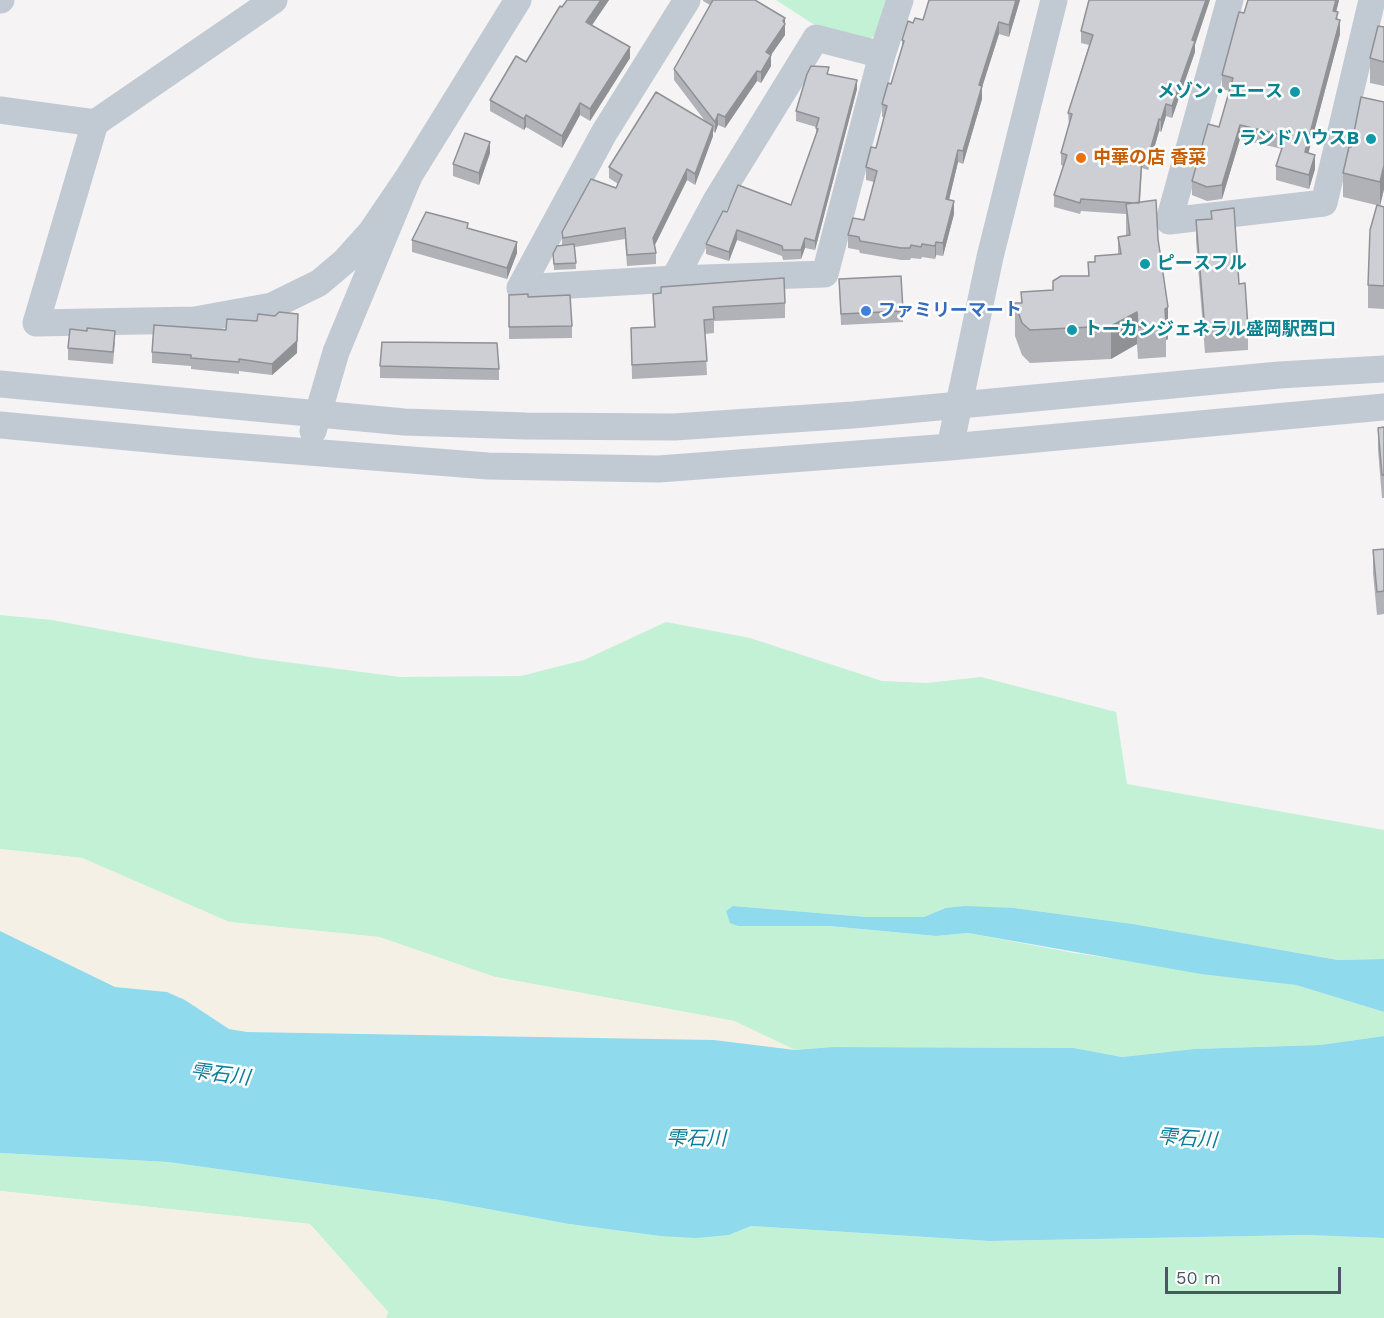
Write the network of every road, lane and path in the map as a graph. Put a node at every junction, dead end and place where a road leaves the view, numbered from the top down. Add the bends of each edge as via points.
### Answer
1 (273, 0) edge
2 (518, 0) edge
3 (687, 0) edge
4 (900, 0) edge
5 (1054, 0) edge
6 (1230, 0) edge
7 (1372, 0) edge
8 (882, 55) junction
9 (0, 110) edge
10 (95, 123) junction
11 (409, 176) junction
12 (674, 279) junction
13 (1384, 369) edge
14 (0, 384) edge
15 (959, 405) junction
16 (1384, 407) edge
17 (318, 414) junction
18 (0, 425) edge
19 (950, 447) junction
20 (306, 452) junction

1 - 10 street
2 - 11 street
3 - 12 street via 604,133 520,288
4 - 8 street
5 - 15 street via 990,257
6 - 7 street via 1169,221 1324,203
8 - 12 street via 816,38 717,199
8 - 12 street via 825,274
9 - 10 street
10 - 11 street via 36,322 195,320 272,306 320,283 345,261 371,232
11 - 17 street via 336,352
13 - 15 street
14 - 17 street
15 - 17 street via 674,427 404,422
15 - 19 street
16 - 19 street
17 - 20 street
18 - 20 street
19 - 20 street via 659,470 488,466

